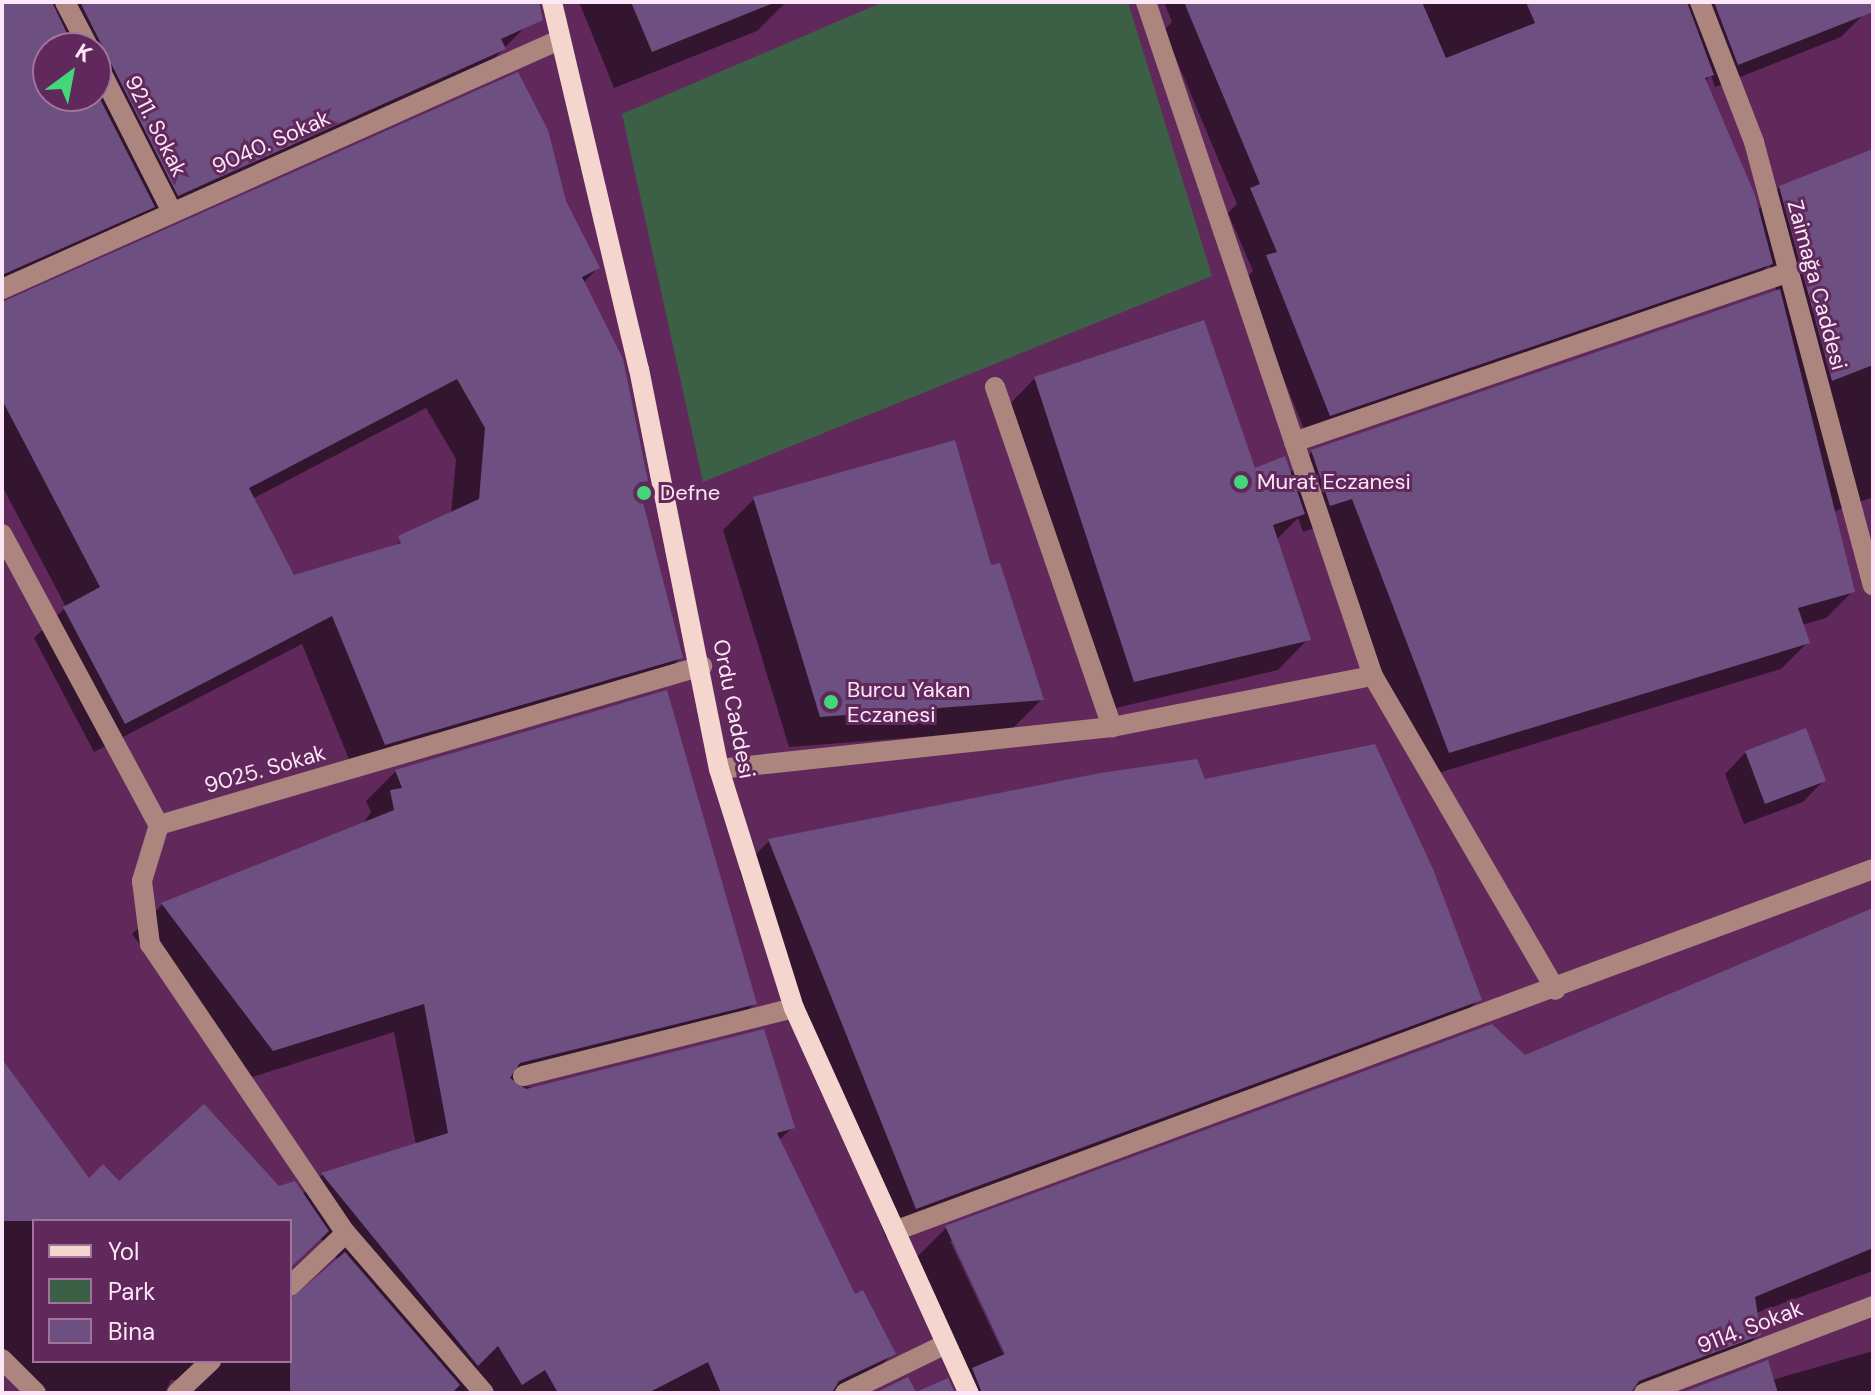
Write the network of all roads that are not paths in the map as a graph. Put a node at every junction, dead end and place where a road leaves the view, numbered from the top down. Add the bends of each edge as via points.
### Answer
1 (65, 2) edge
2 (552, 2) edge
3 (1146, 2) edge
4 (1700, 2) edge
5 (81, 32) edge
6 (559, 40) junction
7 (112, 94) edge
8 (172, 212) junction
9 (1789, 272) junction
10 (2, 289) edge
11 (995, 387) dead end
12 (1294, 442) junction
13 (2, 536) edge
14 (1873, 585) edge
15 (702, 666) junction
16 (1373, 676) junction
17 (1112, 727) junction
18 (719, 769) junction
19 (159, 825) junction
20 (1873, 869) edge
21 (1556, 990) junction
22 (794, 1008) junction
23 (523, 1076) dead end
24 (900, 1229) junction
25 (346, 1233) junction
26 (292, 1284) edge
27 (1873, 1306) edge
28 (946, 1344) junction
29 (2, 1359) edge
30 (209, 1363) edge
31 (36, 1393) edge
32 (177, 1393) edge
33 (484, 1393) edge
34 (845, 1393) edge
35 (969, 1393) edge
36 (1644, 1393) edge

1 - 5 street
2 - 6 main road, Ordu Caddesi
3 - 12 street
4 - 9 street, Zaimağa Caddesi via 1754,142
6 - 8 street, 9040. Sokak
6 - 15 main road, Ordu Caddesi
7 - 8 street, 9211. Sokak
8 - 10 street, 9040. Sokak
9 - 12 street
9 - 14 street, Zaimağa Caddesi
11 - 17 street
12 - 16 street
13 - 19 street
15 - 18 main road, Ordu Caddesi
15 - 19 street, 9025. Sokak
16 - 17 street
16 - 21 street
17 - 18 street
18 - 22 main road, Ordu Caddesi
19 - 25 street via 142,881 150,944
20 - 21 street
21 - 24 street
22 - 23 street
22 - 24 main road, Ordu Caddesi
24 - 28 main road, Ordu Caddesi
25 - 26 street
25 - 33 street
27 - 36 street, 9114. Sokak
28 - 34 street
28 - 35 main road, Ordu Caddesi
29 - 31 street
30 - 32 street

